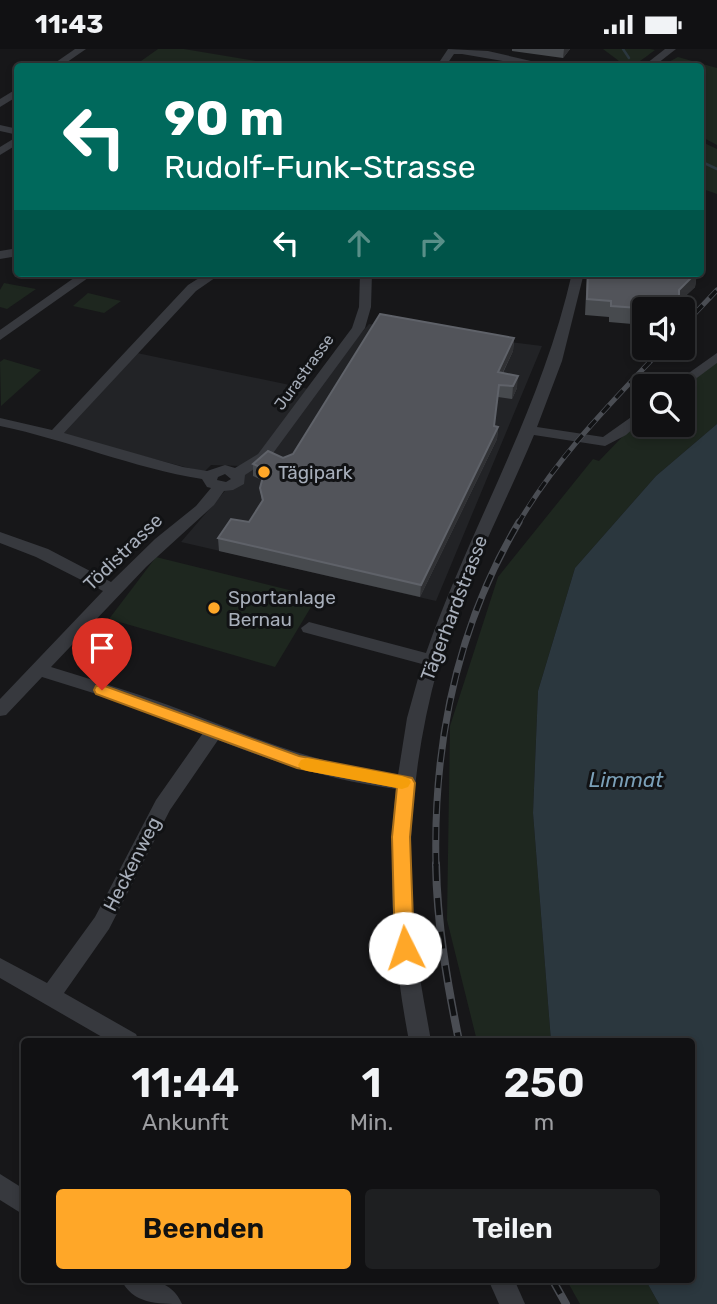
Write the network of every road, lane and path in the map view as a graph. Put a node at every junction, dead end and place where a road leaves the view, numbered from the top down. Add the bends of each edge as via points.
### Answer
1 (81, 49) edge
2 (671, 49) edge
3 (59, 63) edge
4 (443, 63) edge
5 (534, 63) edge
6 (652, 63) edge
7 (14, 93) edge
8 (0, 104) edge
9 (83, 277) edge
10 (210, 277) edge
11 (366, 277) edge
12 (577, 277) edge
13 (0, 336) edge
14 (717, 357) edge
15 (694, 374) edge
16 (632, 422) edge
17 (3, 427) edge
18 (529, 430) junction
19 (55, 435) junction
20 (215, 482) junction
21 (0, 537) edge
22 (113, 590) junction
23 (309, 628) dead end
24 (431, 661) junction
25 (38, 669) junction
26 (0, 710) edge
27 (214, 732) junction
28 (406, 783) junction
29 (0, 967) edge
30 (50, 996) junction
31 (123, 1038) edge
32 (420, 1038) edge
33 (0, 1186) edge
34 (21, 1201) edge
35 (140, 1283) edge
36 (503, 1283) edge
37 (169, 1304) edge
38 (512, 1304) edge

1 - 3 street
2 - 6 street
4 - 5 street via 457,49
7 - 8 street
9 - 13 street
10 - 19 street via 192,288
11 - 20 street, Jurastrasse via 365,307 358,328 263,457 237,473 216,471
12 - 18 street, Tägerhardstrasse via 565,336
14 - 15 street
16 - 18 street via 605,442
17 - 19 street
18 - 24 street, Tägerhardstrasse via 447,614
19 - 20 street
20 - 22 street, Tödistrasse via 212,498
21 - 22 street
22 - 25 street, Tödistrasse
23 - 24 street
24 - 28 street, Tägerhardstrasse
25 - 26 street, Tödistrasse
25 - 27 street
27 - 28 street via 306,764
27 - 30 street, Heckenweg via 163,804 102,923
28 - 32 street, Tägerhardstrasse via 401,897
29 - 30 street
30 - 31 street
33 - 34 street
35 - 37 street
36 - 38 street

